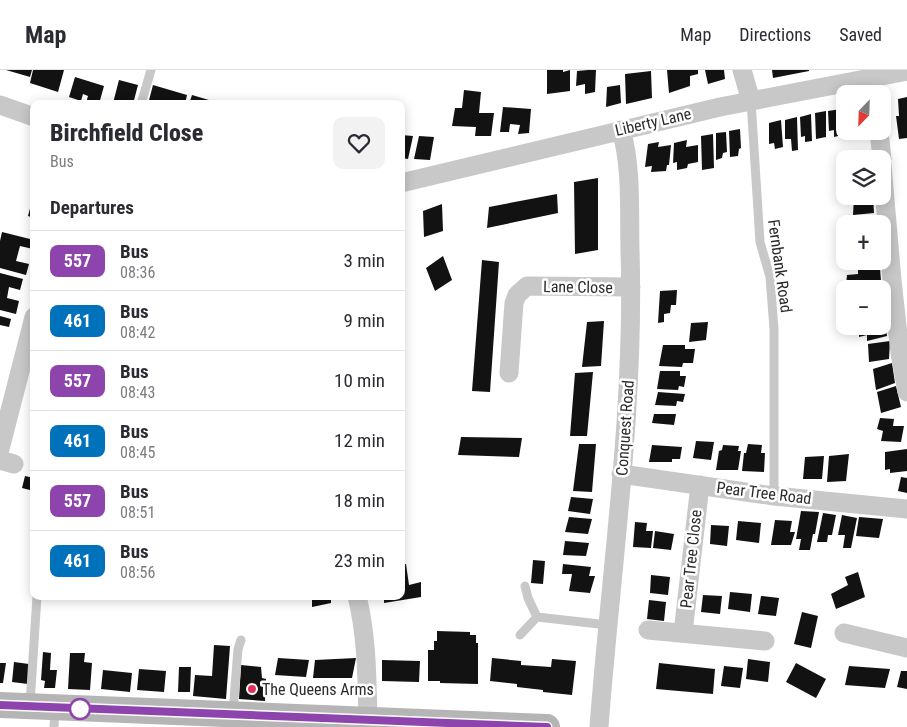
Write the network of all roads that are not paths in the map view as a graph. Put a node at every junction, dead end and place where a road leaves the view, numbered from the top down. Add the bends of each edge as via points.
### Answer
1 (150, 70) edge
2 (742, 70) edge
3 (907, 71) edge
4 (876, 85) edge
5 (836, 91) edge
6 (142, 100) edge
7 (751, 101) junction
8 (0, 105) edge
9 (30, 116) edge
10 (621, 130) junction
11 (405, 182) edge
12 (885, 205) edge
13 (632, 287) junction
14 (30, 333) edge
15 (509, 373) dead end
16 (907, 392) edge
17 (0, 449) edge
18 (621, 474) junction
19 (700, 485) junction
20 (774, 496) junction
21 (907, 509) edge
22 (525, 586) dead end
23 (37, 600) edge
24 (357, 600) edge
25 (537, 617) junction
26 (608, 626) junction
27 (648, 630) dead end
28 (683, 633) junction
29 (844, 633) dead end
30 (520, 635) dead end
31 (241, 640) dead end
32 (765, 641) dead end
33 (907, 648) edge
34 (0, 706) edge
35 (30, 707) junction
36 (233, 715) junction
37 (54, 717) edge
38 (374, 722) edge
39 (487, 726) edge
40 (548, 727) edge
41 (599, 727) edge

1 - 6 lane
2 - 7 street
3 - 4 street, Liberty Lane
5 - 7 street, Liberty Lane
7 - 10 street, Liberty Lane
7 - 20 lane, Fernbank Road via 760,242 770,277 774,329
8 - 9 street
10 - 11 street, Liberty Lane
10 - 13 street, Conquest Road via 628,170
12 - 16 street
13 - 15 street, Lane Close via 527,286 514,303
13 - 18 street, Conquest Road via 630,364
14 - 17 street
18 - 19 street, Pear Tree Road
18 - 26 street, Conquest Road
19 - 20 street, Pear Tree Road
19 - 28 street, Pear Tree Close
20 - 21 street, Pear Tree Road
22 - 25 lane
23 - 35 lane
24 - 38 street
25 - 26 lane
25 - 30 lane
26 - 41 street, Conquest Road
27 - 28 street
28 - 32 street
29 - 33 street
31 - 36 lane
34 - 35 main road
35 - 37 main road
36 - 37 main road
36 - 38 main road
38 - 39 main road
39 - 40 main road

